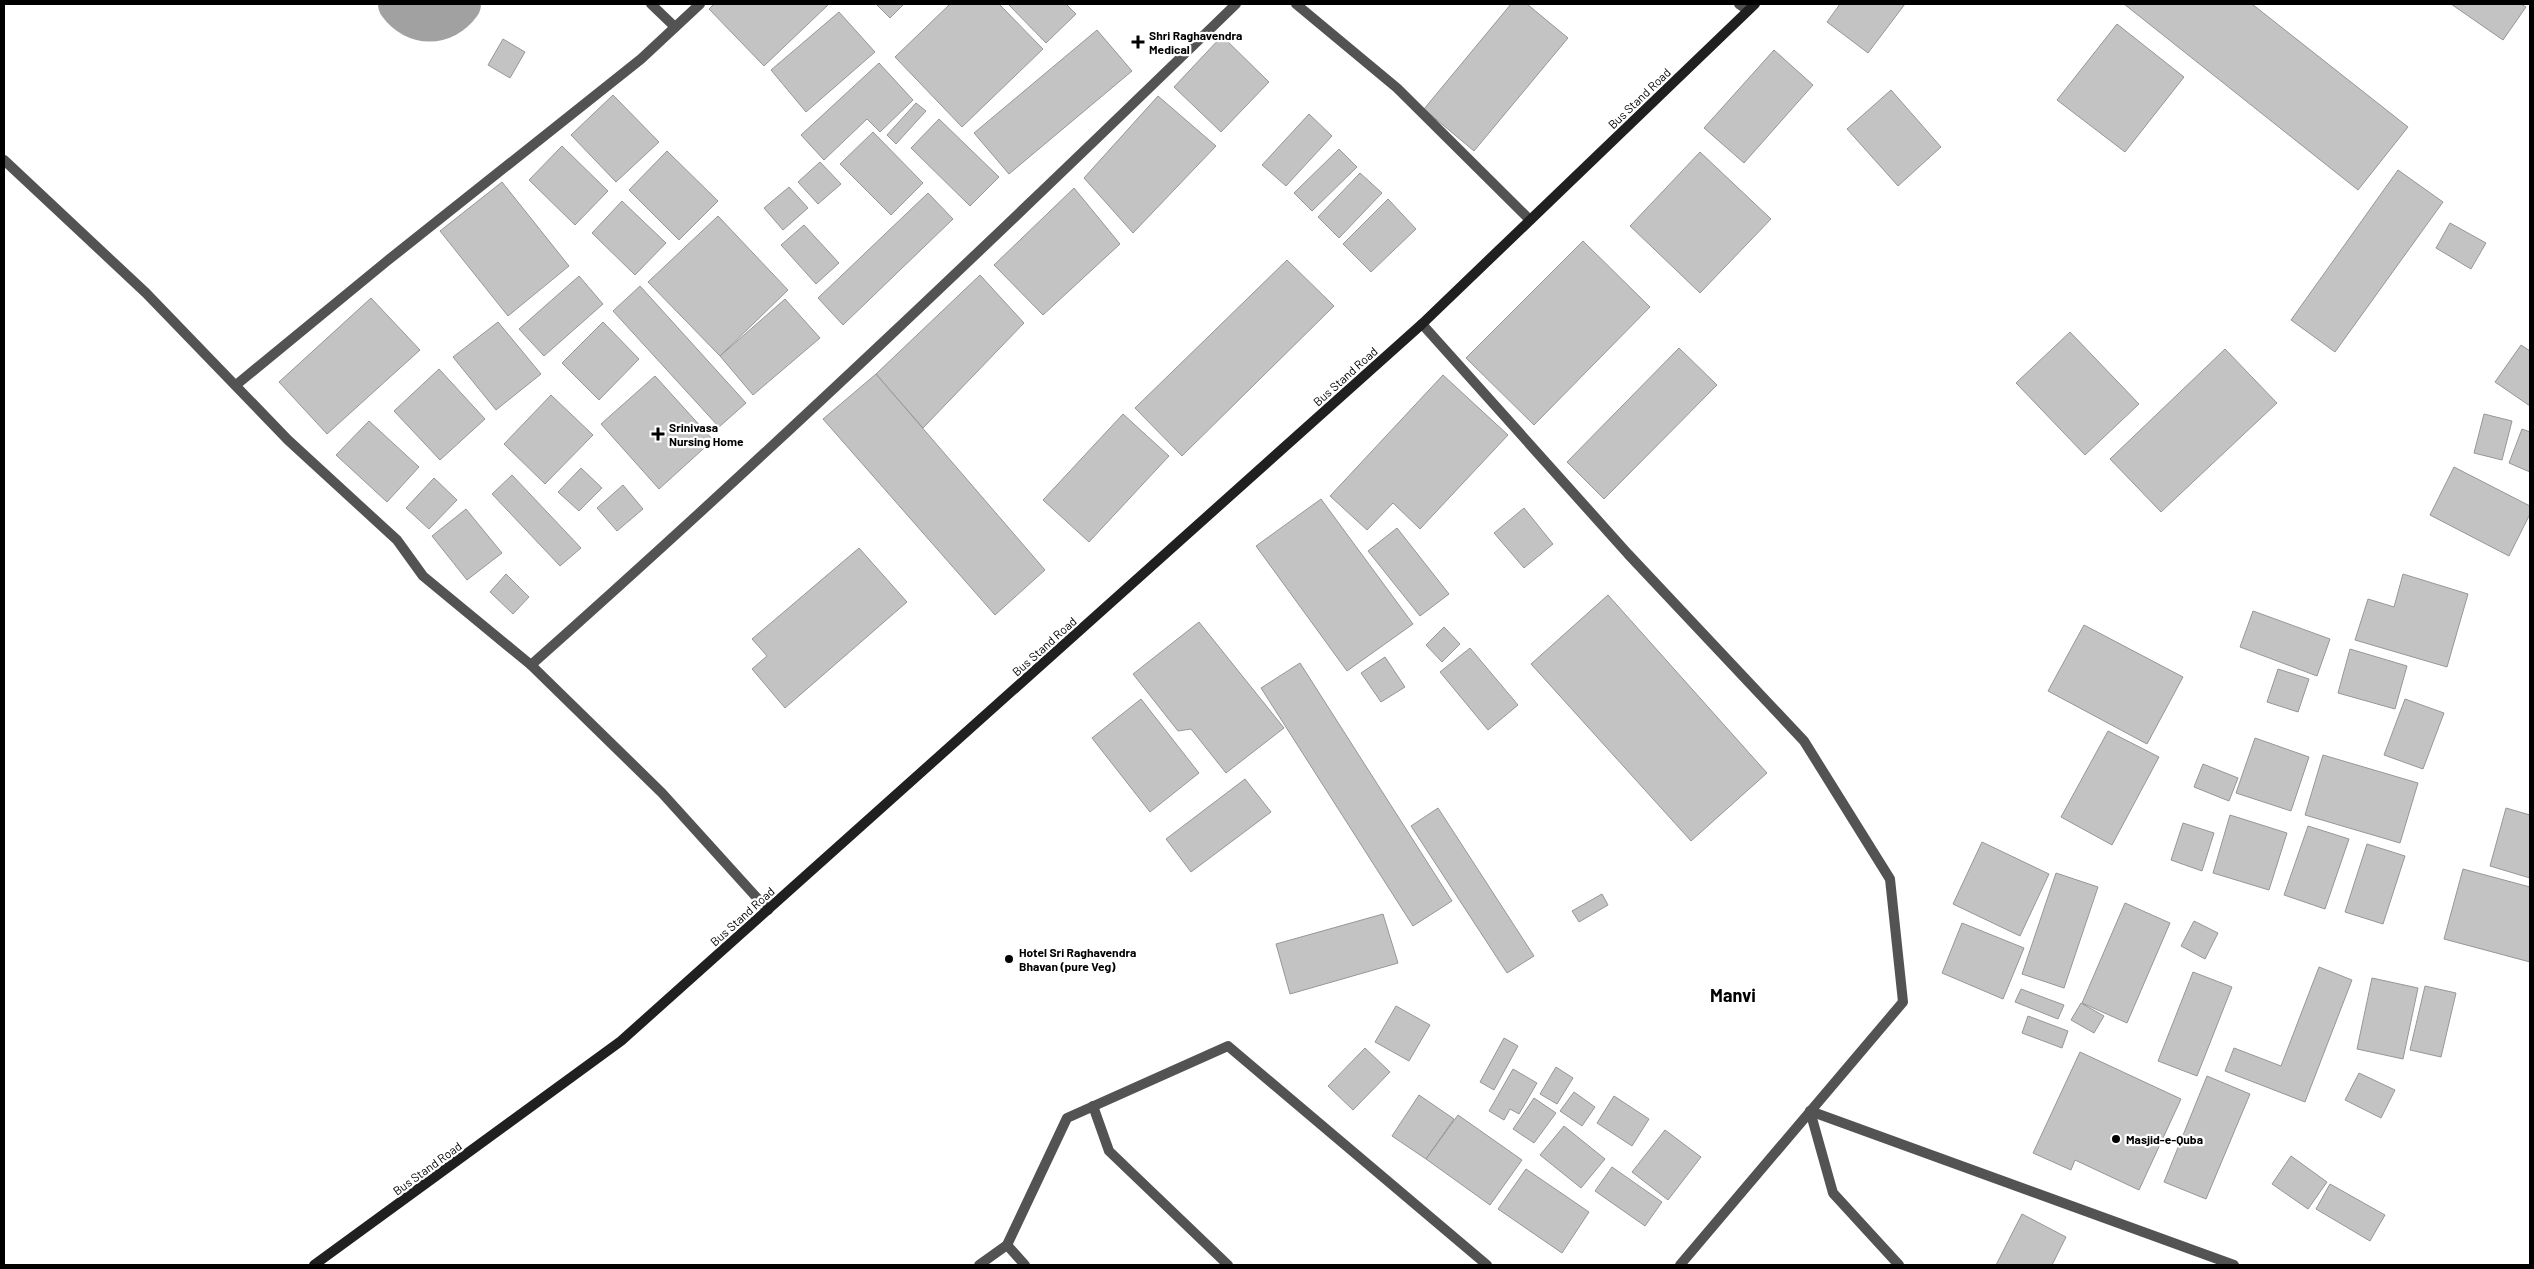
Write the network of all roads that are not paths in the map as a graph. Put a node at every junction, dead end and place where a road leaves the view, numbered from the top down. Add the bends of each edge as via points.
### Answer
1 (651, 4) edge
2 (700, 4) edge
3 (1236, 4) edge
4 (1296, 4) edge
5 (1739, 4) edge
6 (1752, 7) edge
7 (675, 27) junction
8 (4, 160) edge
9 (1530, 220) junction
10 (1422, 324) junction
11 (236, 385) junction
12 (531, 665) junction
13 (768, 910) junction
14 (1093, 1106) junction
15 (1810, 1111) junction
16 (1007, 1245) junction
17 (314, 1265) edge
18 (979, 1265) edge
19 (1025, 1265) edge
20 (1228, 1265) edge
21 (1487, 1265) edge
22 (1680, 1265) edge
23 (1899, 1265) edge
24 (2234, 1265) edge

1 - 7 street
2 - 7 street
3 - 12 street via 1003,230 657,553
4 - 9 street via 1397,88
5 - 6 street
6 - 9 main road, Bus Stand Road
7 - 11 street via 641,58
8 - 11 street via 146,293
9 - 10 main road, Bus Stand Road
10 - 13 main road, Bus Stand Road
10 - 15 street via 1628,554 1804,741 1890,880 1902,1002
11 - 12 street via 288,440 397,540 423,576
12 - 13 street via 662,793
13 - 17 main road, Bus Stand Road via 621,1041
14 - 16 street via 1067,1118
14 - 20 street via 1109,1151
14 - 21 street via 1228,1046
15 - 22 street
15 - 23 street via 1832,1193
15 - 24 street
16 - 18 street
16 - 19 street

